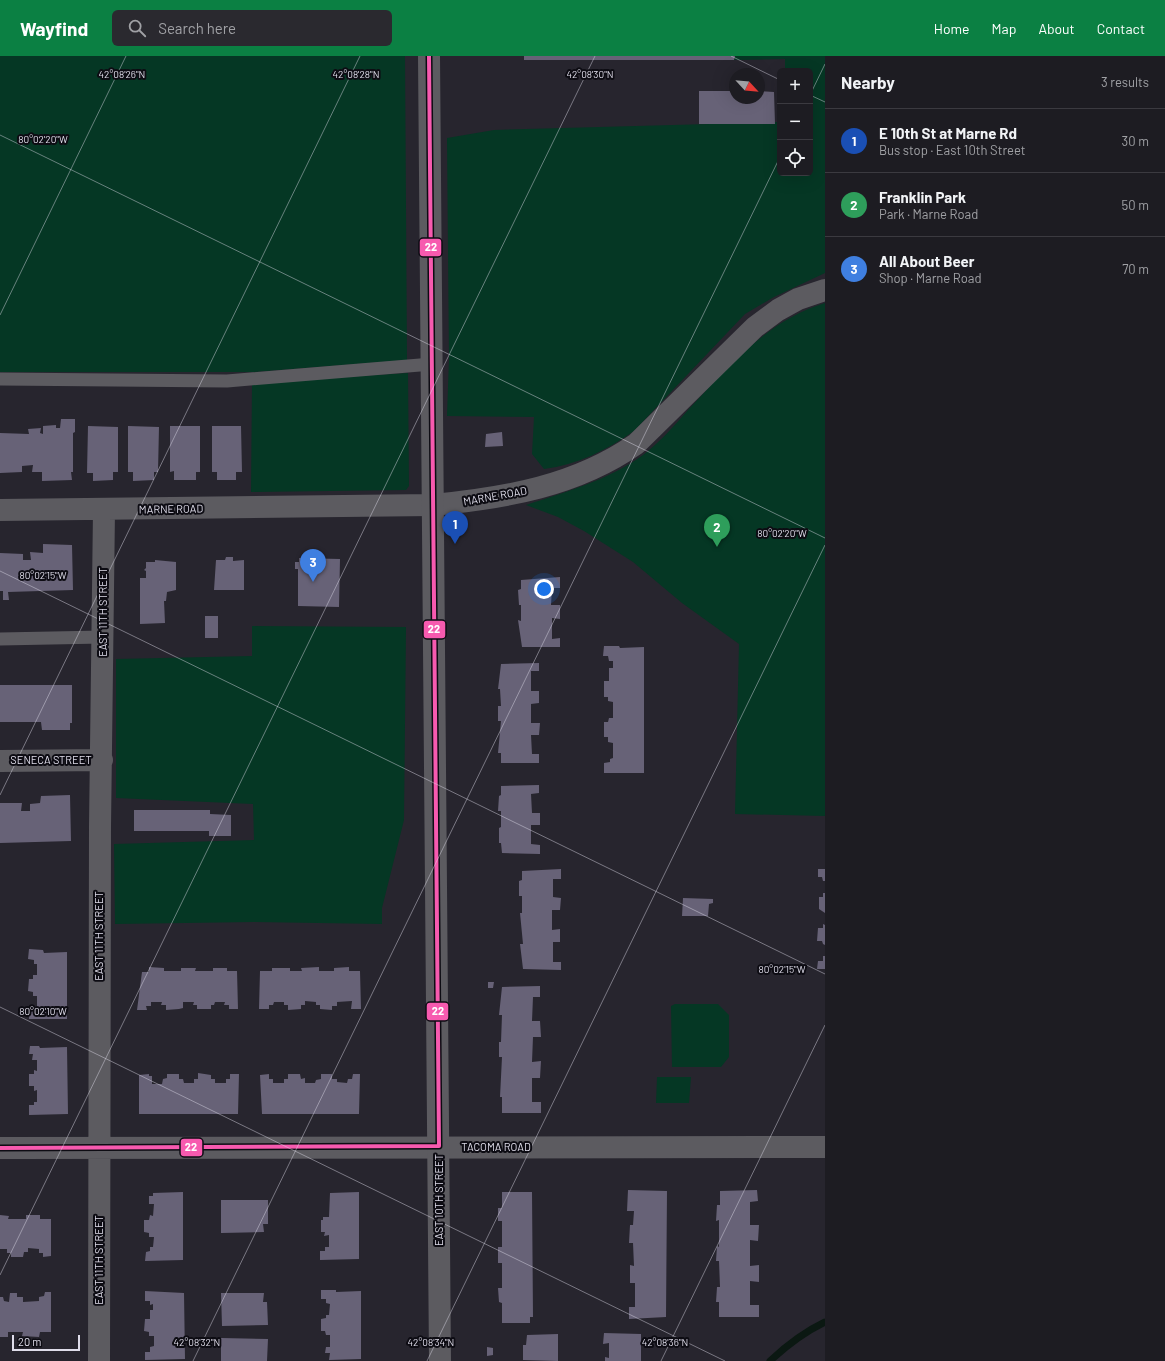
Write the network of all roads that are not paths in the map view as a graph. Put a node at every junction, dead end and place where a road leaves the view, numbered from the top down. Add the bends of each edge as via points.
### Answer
1 (430, 56) edge
2 (825, 290) edge
3 (432, 364) junction
4 (0, 379) edge
5 (434, 505) junction
6 (0, 510) edge
7 (104, 510) junction
8 (103, 637) junction
9 (0, 638) edge
10 (102, 760) junction
11 (0, 761) edge
12 (439, 1146) junction
13 (99, 1147) junction
14 (825, 1147) edge
15 (0, 1148) edge
16 (99, 1361) edge
17 (440, 1361) edge

1 - 3 street, EAST 10TH STREET
2 - 5 street, MARNE ROAD via 798,299 755,327 656,426 616,458 557,483 483,500
3 - 4 lane via 227,381
3 - 5 street, EAST 10TH STREET
5 - 7 street, MARNE ROAD
5 - 12 street, EAST 10TH STREET
6 - 7 street, MARNE ROAD
7 - 8 street, EAST 11TH STREET
8 - 9 lane
8 - 10 street, EAST 11TH STREET
10 - 11 street, SENECA STREET
10 - 13 street, EAST 11TH STREET
12 - 13 street, TACOMA ROAD
12 - 14 street, TACOMA ROAD
12 - 17 street, EAST 10TH STREET
13 - 15 street, TACOMA ROAD
13 - 16 street, EAST 11TH STREET

